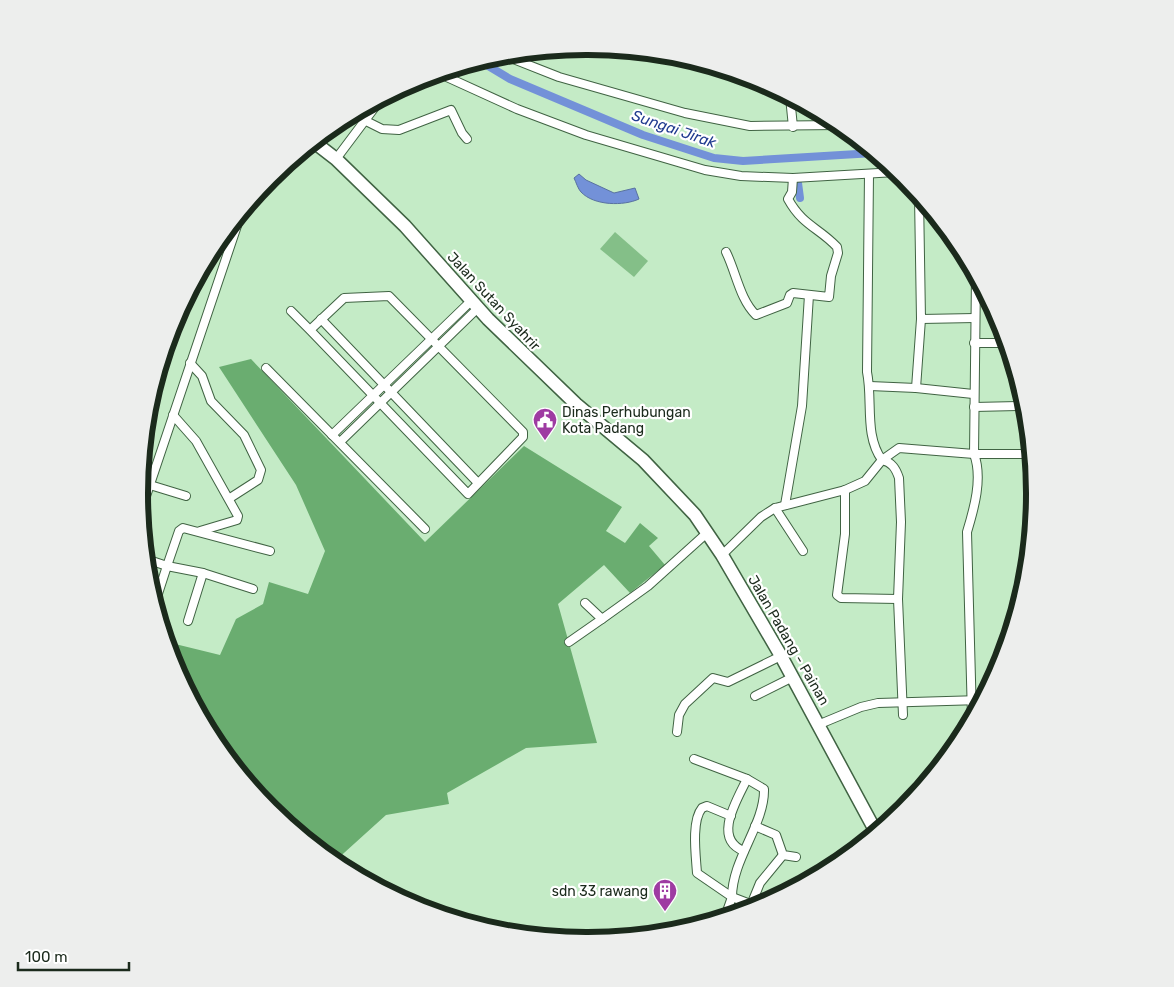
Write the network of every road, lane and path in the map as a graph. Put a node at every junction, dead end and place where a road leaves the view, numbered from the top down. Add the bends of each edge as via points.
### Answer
1 (518, 61) edge
2 (447, 78) edge
3 (791, 106) edge
4 (372, 112) edge
5 (366, 120) junction
6 (824, 125) edge
7 (793, 127) junction
8 (467, 139) dead end
9 (320, 146) edge
10 (336, 159) junction
11 (886, 173) edge
12 (869, 174) junction
13 (794, 178) junction
14 (919, 207) edge
15 (234, 233) edge
16 (726, 252) dead end
17 (809, 295) junction
18 (978, 296) edge
19 (474, 304) junction
20 (291, 311) dead end
21 (975, 318) junction
22 (921, 319) junction
23 (321, 320) junction
24 (310, 330) junction
25 (431, 338) junction
26 (974, 343) junction
27 (998, 343) edge
28 (438, 346) junction
29 (190, 363) junction
30 (266, 368) dead end
31 (384, 385) junction
32 (870, 386) junction
33 (916, 388) junction
34 (391, 392) junction
35 (974, 394) junction
36 (373, 395) junction
37 (380, 403) junction
38 (1017, 406) edge
39 (974, 407) junction
40 (173, 415) junction
41 (332, 435) junction
42 (340, 442) junction
43 (974, 454) junction
44 (1024, 454) edge
45 (882, 460) junction
46 (658, 475) joint
47 (478, 483) junction
48 (150, 485) junction
49 (845, 490) junction
50 (148, 491) edge
51 (186, 496) dead end
52 (230, 498) junction
53 (785, 505) junction
54 (775, 508) junction
55 (425, 529) dead end
56 (200, 531) junction
57 (708, 532) junction
58 (270, 550) dead end
59 (803, 551) dead end
60 (722, 555) junction
61 (154, 562) edge
62 (167, 566) junction
63 (203, 573) junction
64 (253, 589) dead end
65 (159, 590) edge
66 (898, 599) junction
67 (585, 603) dead end
68 (602, 619) junction
69 (188, 621) dead end
70 (569, 642) dead end
71 (781, 656) junction
72 (793, 677) junction
73 (755, 696) dead end
74 (971, 700) junction
75 (902, 701) junction
76 (971, 704) edge
77 (903, 715) dead end
78 (820, 724) junction
79 (677, 732) dead end
80 (694, 759) dead end
81 (747, 779) junction
82 (731, 816) junction
83 (755, 826) junction
84 (873, 826) edge
85 (744, 852) junction
86 (783, 855) junction
87 (796, 858) dead end
88 (732, 897) junction
89 (757, 898) edge
90 (746, 902) edge
91 (728, 909) edge

1 - 7 street via 559,77 660,108 750,126
2 - 13 street via 517,109 625,148 705,170 740,176
3 - 7 street
4 - 5 street
5 - 8 street via 382,129 399,130 452,110
5 - 10 street
6 - 7 street
9 - 10 main road, Jalan Sutan Syahrir
10 - 19 main road, Jalan Sutan Syahrir via 405,226
11 - 12 street
12 - 13 street
12 - 32 street via 867,372
13 - 17 street via 788,199 794,210 831,241 838,253 829,298
14 - 22 street
15 - 29 street
16 - 17 street via 745,300 756,315 787,303 790,294
17 - 53 street via 802,406
18 - 21 street
19 - 25 street
19 - 28 street
19 - 46 main road, Jalan Sutan Syahrir via 564,394
20 - 24 street
21 - 22 street
21 - 26 street
22 - 33 street
23 - 24 street
23 - 25 street via 344,298 389,296
23 - 31 street
24 - 36 street
25 - 28 street
25 - 31 street
26 - 27 street
26 - 35 street
28 - 34 street
28 - 47 street via 523,432 523,437
29 - 40 street
29 - 52 street via 202,376 212,401 244,435 261,470 258,480
30 - 41 street
31 - 34 street
31 - 36 street
32 - 33 street
32 - 45 street via 872,437
33 - 35 street
34 - 37 street
34 - 47 street
35 - 39 street
36 - 37 street
36 - 41 street
37 - 42 street
37 - 47 street via 468,494
38 - 39 street
39 - 43 street
40 - 48 street
40 - 52 street via 196,441
41 - 42 street
42 - 55 street
43 - 44 street
43 - 45 street via 899,448
43 - 74 street via 977,462 976,503 967,532
45 - 49 street via 865,481
45 - 66 street via 889,462 899,478
46 - 57 main road, Jalan Padang - Painan
48 - 50 street
48 - 51 street
49 - 53 street
49 - 66 street via 845,534 837,595 841,598
52 - 56 street via 237,520
53 - 54 street
54 - 59 street
54 - 60 street via 761,517
56 - 58 street
56 - 62 street via 183,528 179,531
57 - 60 main road, Jalan Padang - Painan
57 - 68 street via 648,586
60 - 71 main road, Jalan Padang - Painan
61 - 62 street
62 - 63 street
62 - 65 street
63 - 64 street
63 - 69 street
66 - 75 street
67 - 68 street
68 - 70 street
71 - 72 main road, Jalan Padang - Painan
71 - 79 street via 728,682 710,680 681,709
72 - 73 street
72 - 78 main road, Jalan Padang - Painan
74 - 75 street
74 - 76 street
75 - 77 street
75 - 78 street via 861,707
78 - 84 main road, Jalan Padang - Painan
80 - 81 street
81 - 82 street
81 - 83 street via 764,789
82 - 85 street via 730,842
82 - 88 street via 707,806 702,808 695,847 697,874
83 - 85 street
83 - 86 street via 776,835
85 - 88 street via 733,878
86 - 87 street
86 - 89 street via 760,883
88 - 90 street
88 - 91 street

